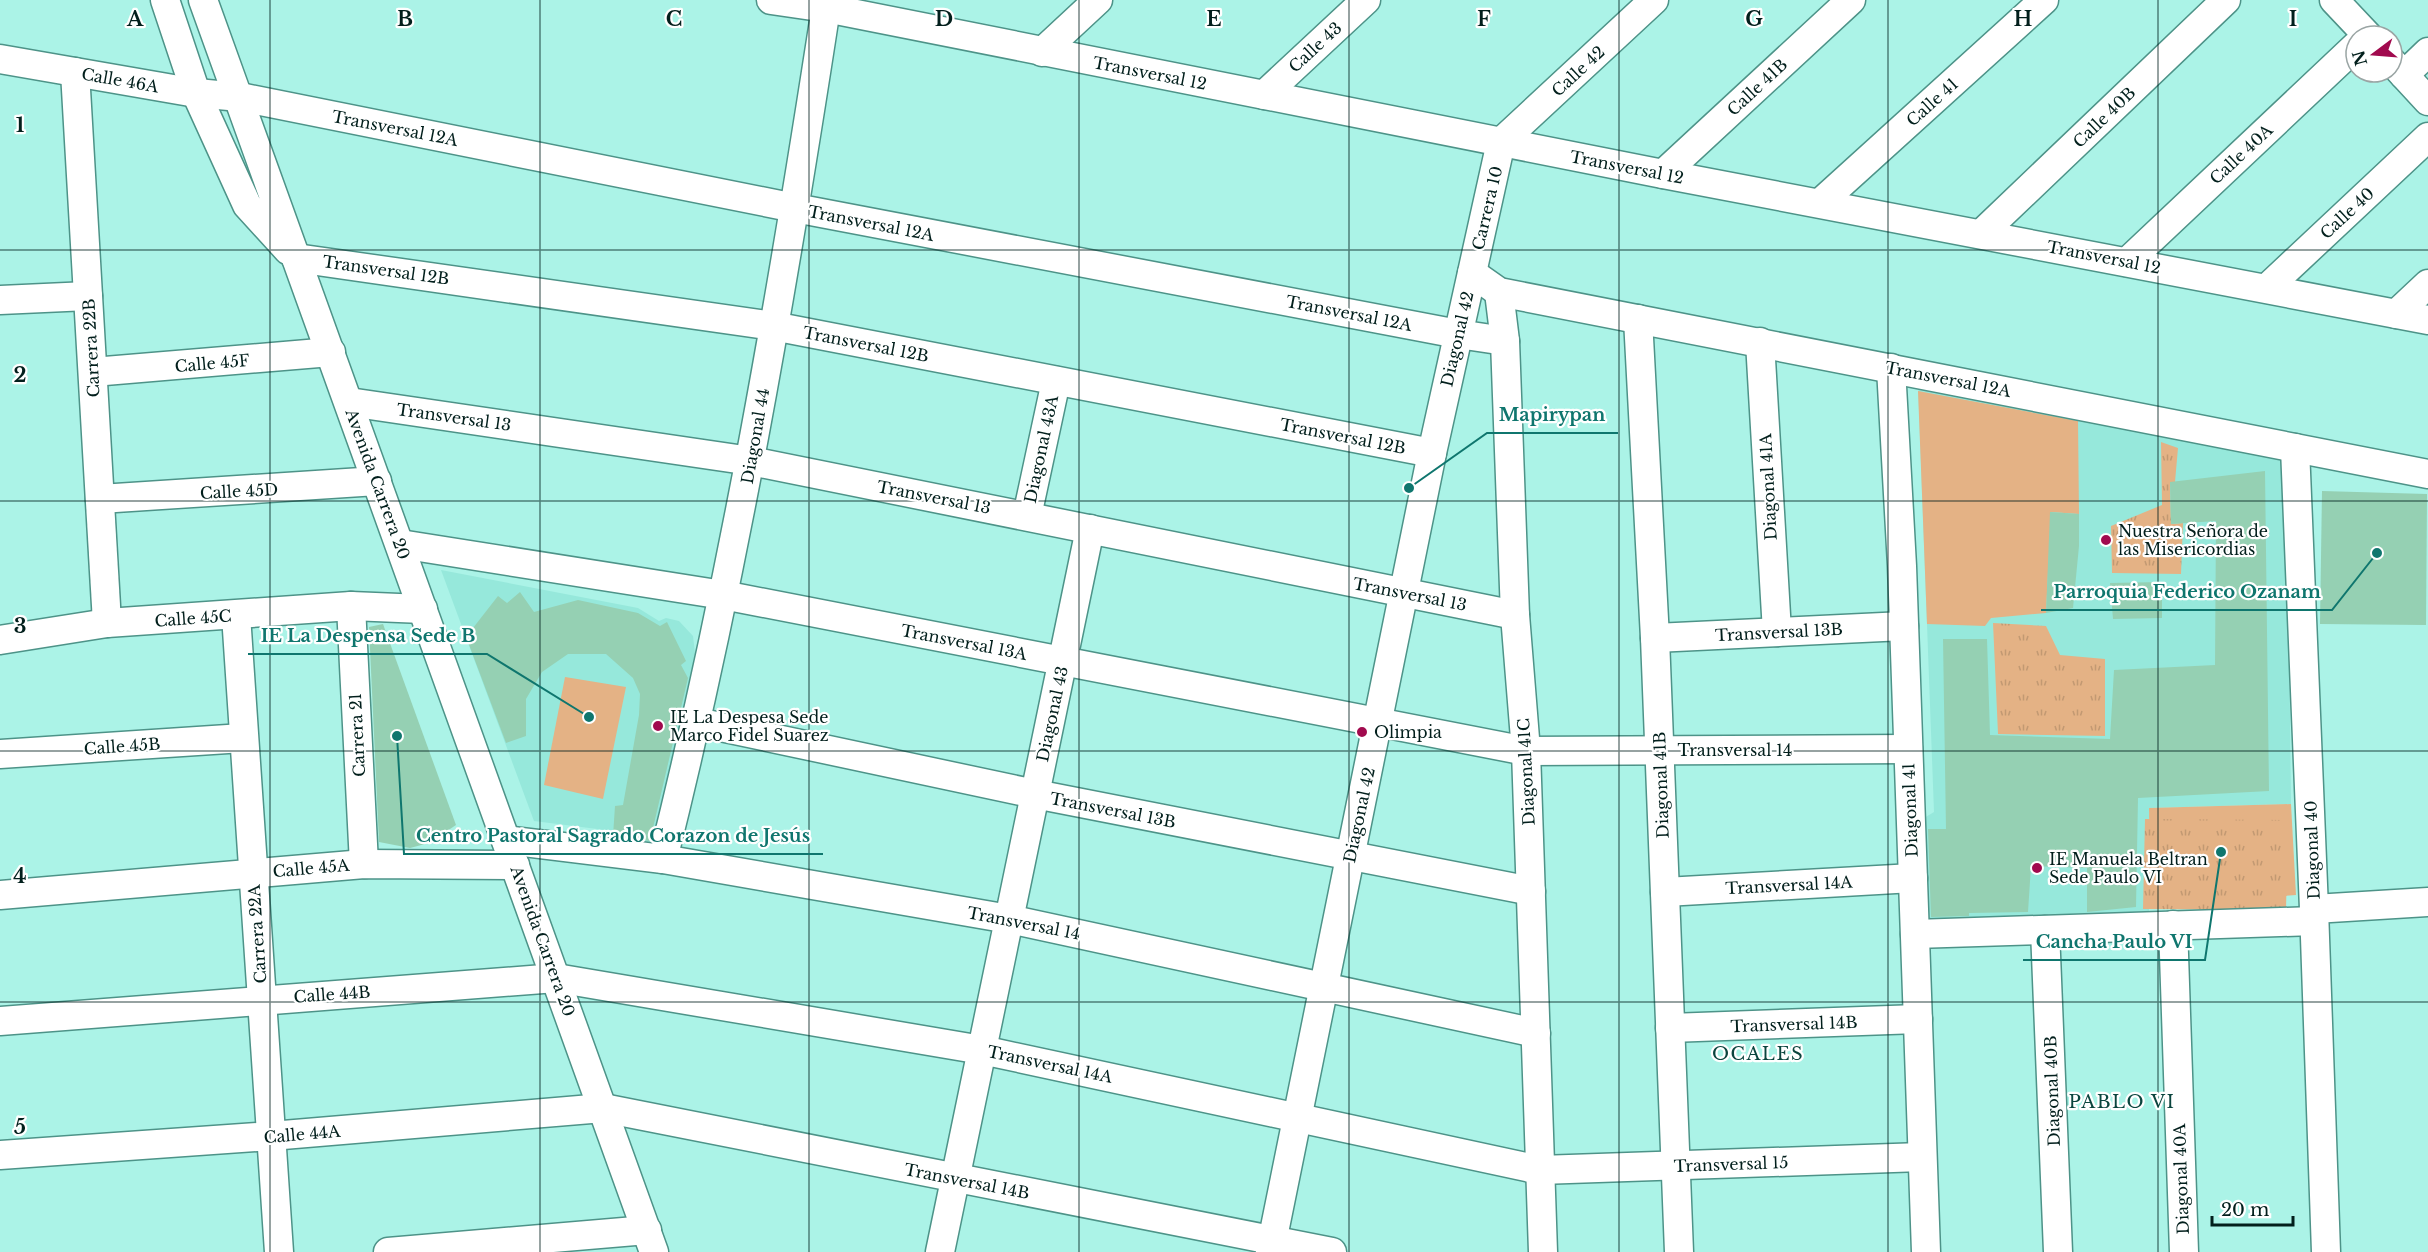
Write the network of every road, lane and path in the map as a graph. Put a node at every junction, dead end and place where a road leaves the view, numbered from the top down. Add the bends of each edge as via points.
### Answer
1 (165, 0) edge
2 (203, 0) edge
3 (1098, 0) edge
4 (1366, 0) edge
5 (1654, 0) edge
6 (1851, 0) edge
7 (2044, 0) edge
8 (2226, 0) edge
9 (2334, 0) edge
10 (787, 2) edge
11 (830, 4) edge
12 (2356, 24) edge
13 (1042, 52) junction
14 (2428, 52) edge
15 (2344, 57) edge
16 (0, 59) edge
17 (2404, 66) edge
18 (75, 72) junction
19 (2404, 75) edge
20 (196, 93) junction
21 (1264, 95) junction
22 (240, 97) junction
23 (2428, 101) edge
24 (2428, 137) edge
25 (1502, 142) junction
26 (1663, 174) junction
27 (1820, 203) junction
28 (795, 208) junction
29 (1981, 234) junction
30 (296, 258) junction
31 (2127, 262) junction
32 (1472, 273) junction
33 (2428, 284) edge
34 (2267, 288) junction
35 (1499, 292) junction
36 (88, 296) junction
37 (0, 300) edge
38 (2396, 314) junction
39 (1638, 319) junction
40 (2428, 320) edge
41 (773, 326) junction
42 (1458, 334) junction
43 (1505, 341) junction
44 (1760, 342) junction
45 (331, 352) junction
46 (1891, 368) junction
47 (93, 372) junction
48 (1056, 381) junction
49 (348, 402) junction
50 (2295, 448) junction
51 (1432, 453) junction
52 (751, 461) junction
53 (2428, 474) edge
54 (377, 482) junction
55 (100, 499) junction
56 (1027, 516) junction
57 (1090, 529) junction
58 (400, 544) junction
59 (1404, 593) junction
60 (723, 595) junction
61 (351, 606) junction
62 (423, 609) junction
63 (236, 615) junction
64 (1515, 615) junction
65 (107, 623) junction
66 (1904, 626) junction
67 (1777, 632) junction
68 (1655, 638) junction
69 (0, 640) edge
70 (1063, 661) junction
71 (697, 722) junction
72 (1378, 722) junction
73 (243, 738) junction
74 (1908, 749) junction
75 (1526, 751) junction
76 (1659, 751) junction
77 (0, 754) edge
78 (1035, 794) junction
79 (511, 853) junction
80 (1350, 856) junction
81 (663, 859) junction
82 (364, 864) junction
83 (253, 873) junction
84 (1913, 878) junction
85 (1531, 891) junction
86 (1665, 892) junction
87 (0, 895) edge
88 (2428, 902) edge
89 (2314, 915) junction
90 (1009, 919) junction
91 (2173, 925) junction
92 (2045, 930) junction
93 (1915, 934) junction
94 (556, 978) junction
95 (1323, 986) junction
96 (261, 1000) junction
97 (1918, 1019) junction
98 (0, 1021) edge
99 (1670, 1028) junction
100 (1536, 1033) junction
101 (982, 1050) junction
102 (603, 1108) junction
103 (1296, 1116) junction
104 (271, 1136) junction
105 (0, 1155) edge
106 (1923, 1157) junction
107 (1676, 1166) junction
108 (1540, 1170) junction
109 (955, 1178) junction
110 (651, 1241) edge
111 (1271, 1246) edge
112 (279, 1252) edge
113 (388, 1252) edge
114 (940, 1252) edge
115 (1332, 1252) edge
116 (1543, 1252) edge
117 (1679, 1252) edge
118 (1926, 1252) edge
119 (2058, 1252) edge
120 (2184, 1252) edge
121 (2326, 1252) edge

1 - 20 street, Avenida Carrera 20
2 - 22 street, Avenida Carrera 20
3 - 13 street
4 - 21 street, Calle 43
5 - 25 street, Calle 42
6 - 26 street, Calle 41B
7 - 27 street, Calle 41
8 - 29 street, Calle 40B
9 - 12 street
10 - 11 street, Transversal 12
11 - 13 street, Transversal 12
11 - 28 street, Diagonal 44
13 - 21 street, Transversal 12
14 - 17 street
15 - 31 street, Calle 40A
16 - 18 street, Calle 46A
18 - 20 street, Calle 46A
18 - 36 street, Carrera 22B
19 - 23 street
20 - 22 street, Calle 46A
20 - 30 street, Avenida Carrera 20 via 247,205
21 - 25 street, Transversal 12
22 - 28 street, Transversal 12A
22 - 30 street, Avenida Carrera 20
24 - 34 street, Calle 40
25 - 26 street, Transversal 12
25 - 32 street, Carrera 10
26 - 27 street, Transversal 12
27 - 29 street, Transversal 12
28 - 41 street, Diagonal 44
28 - 42 street, Transversal 12A
29 - 31 street, Transversal 12
30 - 41 street, Transversal 12B
30 - 45 street, Avenida Carrera 20
31 - 34 street, Transversal 12
32 - 35 street, Transversal 12A
32 - 42 street, Diagonal 42
33 - 38 street
34 - 38 street, Transversal 12
35 - 39 street, Transversal 12A
35 - 43 street, Diagonal 41C
36 - 37 street
36 - 47 street, Carrera 22B
38 - 40 street, Transversal 12
39 - 44 street, Transversal 12A
39 - 68 street, Diagonal 41B
41 - 48 street, Transversal 12B
41 - 52 street, Diagonal 44
42 - 43 street, Transversal 12A
42 - 51 street, Diagonal 42
43 - 64 street, Diagonal 41C
44 - 46 street, Transversal 12A
44 - 67 street, Diagonal 41A
45 - 47 street, Calle 45F
45 - 49 street, Avenida Carrera 20
46 - 50 street, Transversal 12A
46 - 66 street, Diagonal 41
47 - 55 street, Carrera 22B
48 - 51 street, Transversal 12B
48 - 56 street, Diagonal 43A
49 - 52 street, Transversal 13
49 - 54 street, Avenida Carrera 20
50 - 53 street, Transversal 12A
50 - 89 street, Diagonal 40
51 - 59 street, Diagonal 42
52 - 56 street, Transversal 13
52 - 60 street, Diagonal 44
54 - 55 street, Calle 45D
54 - 58 street, Avenida Carrera 20
55 - 65 street, Carrera 22B
56 - 57 street, Transversal 13
57 - 59 street, Transversal 13
57 - 70 street, Diagonal 43
58 - 60 street, Transversal 13A
58 - 62 street, Avenida Carrera 20
59 - 64 street, Transversal 13
59 - 72 street, Diagonal 42
60 - 70 street, Transversal 13A
60 - 71 street, Diagonal 44
61 - 62 street, Calle 45C
61 - 63 street, Calle 45C
61 - 82 street, Carrera 21
62 - 79 street, Avenida Carrera 20
63 - 65 street, Calle 45C
63 - 73 street, Carrera 22A
64 - 75 street, Diagonal 41C
65 - 69 street, Calle 45C
66 - 67 street, Transversal 13B
66 - 74 street, Diagonal 41
67 - 68 street, Transversal 13B
68 - 76 street, Diagonal 41B
70 - 72 street, Transversal 13A
70 - 78 street, Diagonal 43
71 - 78 street, Transversal 13B
71 - 81 street, Diagonal 44
72 - 75 street, Transversal 13A
72 - 80 street, Diagonal 42
73 - 77 street, Calle 45B
73 - 83 street, Carrera 22A
74 - 76 street, Transversal 14
74 - 84 street, Diagonal 41
75 - 76 street, Transversal 14
75 - 85 street, Diagonal 41C
76 - 86 street, Diagonal 41B
78 - 80 street, Transversal 13B
78 - 90 street, Diagonal 43
79 - 81 street, Transversal 14
79 - 82 street, Calle 45A
79 - 94 street, Avenida Carrera 20
80 - 85 street, Transversal 13B
80 - 95 street, Diagonal 42
81 - 90 street, Transversal 14
82 - 83 street, Calle 45A
83 - 87 street, Calle 45A
83 - 96 street, Carrera 22A
84 - 86 street, Transversal 14A
84 - 93 street, Diagonal 41
85 - 100 street, Diagonal 41C
86 - 99 street, Diagonal 41B
88 - 89 street
89 - 91 street
89 - 121 street, Diagonal 40
90 - 95 street, Transversal 14
90 - 101 street, Diagonal 43
91 - 92 street
91 - 120 street, Diagonal 40A
92 - 93 street
92 - 119 street, Diagonal 40B
93 - 97 street, Diagonal 41
94 - 96 street, Calle 44B
94 - 101 street, Transversal 14A
94 - 102 street, Avenida Carrera 20
95 - 100 street, Transversal 14
95 - 103 street, Diagonal 42
96 - 98 street, Calle 44B
96 - 104 street, Carrera 22A
97 - 99 street, Transversal 14B
97 - 106 street, Diagonal 41
99 - 107 street, Diagonal 41B
100 - 108 street, Diagonal 41C
101 - 103 street, Transversal 14A
101 - 109 street, Diagonal 43
102 - 104 street, Calle 44A
102 - 109 street, Transversal 14B
102 - 110 street, Avenida Carrera 20
103 - 108 street, Transversal 14A
103 - 111 street, Diagonal 42
104 - 105 street, Calle 44A
104 - 112 street, Carrera 22A
106 - 107 street, Transversal 15
106 - 118 street, Diagonal 41
107 - 108 street, Transversal 15
107 - 117 street, Diagonal 41B
108 - 116 street, Diagonal 41C
109 - 111 street, Transversal 14B
109 - 114 street, Diagonal 43
110 - 113 street
111 - 115 street, Transversal 14B

